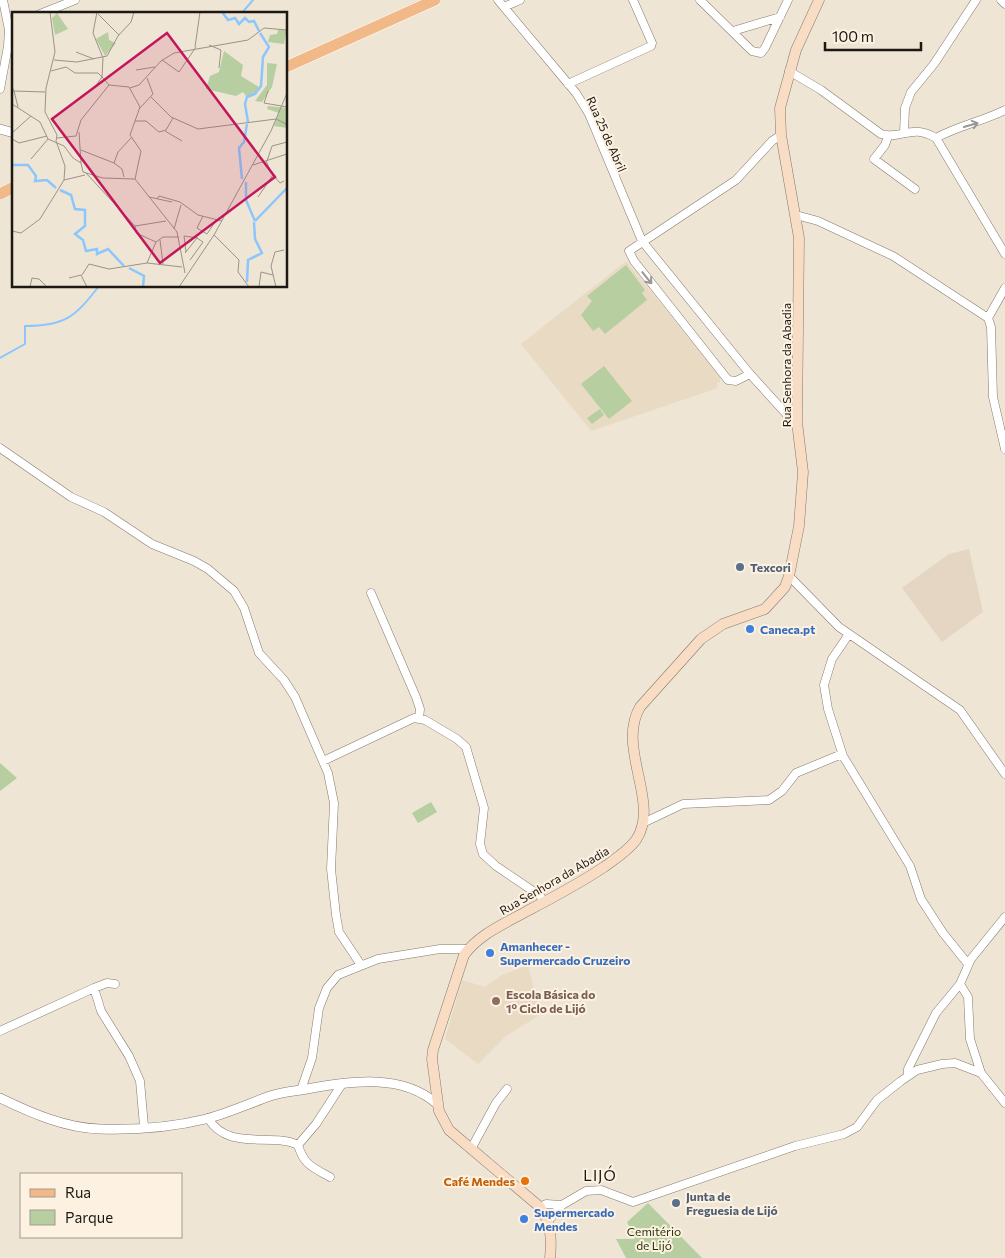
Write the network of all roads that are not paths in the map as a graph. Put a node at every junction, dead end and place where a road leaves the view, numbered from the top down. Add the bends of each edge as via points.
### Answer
1 (76, 0) edge
2 (435, 0) edge
3 (498, 0) edge
4 (520, 0) edge
5 (633, 0) edge
6 (700, 0) edge
7 (788, 0) edge
8 (819, 0) edge
9 (976, 0) edge
10 (1001, 0) edge
11 (2, 4) edge
12 (1005, 4) edge
13 (504, 7) junction
14 (45, 12) edge
15 (780, 16) junction
16 (10, 20) edge
17 (733, 31) junction
18 (288, 66) edge
19 (789, 71) junction
20 (568, 84) junction
21 (0, 88) edge
22 (1005, 110) edge
23 (904, 133) junction
24 (782, 135) junction
25 (888, 136) junction
26 (936, 138) junction
27 (12, 188) edge
28 (915, 189) dead end
29 (0, 194) edge
30 (796, 214) junction
31 (642, 241) junction
32 (1005, 254) edge
33 (1005, 288) edge
34 (988, 318) junction
35 (750, 374) junction
36 (797, 422) junction
37 (0, 448) edge
38 (1005, 448) edge
39 (789, 576) junction
40 (371, 593) dead end
41 (848, 634) junction
42 (419, 719) junction
43 (842, 754) junction
44 (323, 761) junction
45 (1005, 774) edge
46 (643, 823) junction
47 (544, 902) junction
48 (1005, 917) edge
49 (468, 949) junction
50 (968, 964) junction
51 (361, 965) junction
52 (115, 984) dead end
53 (960, 984) junction
54 (94, 988) junction
55 (0, 1031) edge
56 (981, 1073) junction
57 (908, 1076) junction
58 (342, 1084) junction
59 (508, 1089) dead end
60 (301, 1090) junction
61 (0, 1098) edge
62 (1005, 1103) edge
63 (437, 1104) junction
64 (208, 1118) junction
65 (144, 1126) junction
66 (298, 1145) junction
67 (471, 1148) junction
68 (330, 1177) dead end
69 (562, 1205) junction
70 (540, 1207) junction
71 (548, 1221) junction
72 (550, 1258) edge

1 - 14 street
2 - 18 main road
3 - 13 street, Rua 25 de Abril
4 - 13 street
5 - 20 street via 651,46
6 - 17 street
7 - 15 street
8 - 19 main road, Rua Senhora da Abadia
9 - 23 street via 934,64 911,92 905,108
10 - 12 street
11 - 16 street
13 - 20 street, Rua 25 de Abril
15 - 17 street
15 - 17 street via 760,53 752,51
16 - 21 street
19 - 24 main road, Rua Senhora da Abadia via 780,108
19 - 25 street via 821,90 875,131
20 - 31 street, Rua 25 de Abril via 589,114
26 -> 22 street
23 - 25 street
23 - 26 street via 919,131
24 - 30 main road, Rua Senhora da Abadia
24 - 31 street via 772,141 736,180
25 - 28 street via 886,145 874,159
26 - 32 street
27 - 29 main road
30 - 34 street via 893,256
30 - 36 main road, Rua Senhora da Abadia via 800,288
31 - 35 street, Rua 25 de Abril
31 -> 35 street via 629,251 634,261 728,380 736,381
33 - 34 street
34 - 38 street via 993,397
35 - 36 street, Rua 25 de Abril
36 - 39 main road, Rua Senhora da Abadia via 803,472 799,526
37 - 44 street via 71,497 104,512 152,544 208,569 234,591 244,608 259,653 295,697
39 - 41 street via 830,620
39 - 46 main road, Rua Senhora da Abadia via 785,586 765,609 723,624 701,639 666,676 634,718 632,741
40 - 42 street via 416,696
41 - 43 street via 832,659 824,685
41 - 45 street via 960,710
42 - 44 street via 414,718
42 - 47 street via 466,747 484,808 480,844 483,854 540,895
43 - 46 street via 796,773 782,791 769,800 683,804
43 - 50 street via 910,866 921,899
44 - 51 street via 334,803 331,868 339,932
46 - 47 main road, Rua Senhora da Abadia via 635,842 619,856
47 - 49 main road, Rua Senhora da Abadia via 492,930
48 - 50 street
49 - 51 street via 440,949
49 - 63 main road, Rua Senhora da Abadia via 432,1059
50 - 53 street
51 - 60 street via 338,975 327,988 319,1008 312,1058
52 - 54 street
53 - 56 street via 968,997 970,1039
53 - 57 street via 936,1013 908,1069
54 - 55 street
54 - 65 street via 101,1012 129,1056 140,1081
56 - 57 street via 955,1063 917,1070
56 - 62 street
57 - 69 street via 877,1100 857,1127 844,1134 795,1146 633,1202 601,1190 586,1191
58 - 60 street
58 - 63 street via 398,1084 416,1089
58 - 66 street
59 - 67 street via 496,1103
60 - 64 street via 271,1096
61 - 65 street via 45,1119 99,1129
63 - 67 main road, Rua Senhora da Abadia via 445,1124
64 - 65 street
64 - 66 street via 229,1135 259,1141 290,1141
66 - 68 street via 306,1163
67 - 70 main road, Rua Senhora da Abadia
69 - 70 street
69 - 71 street
70 - 71 main road, Rua Senhora da Abadia
71 - 72 main road

